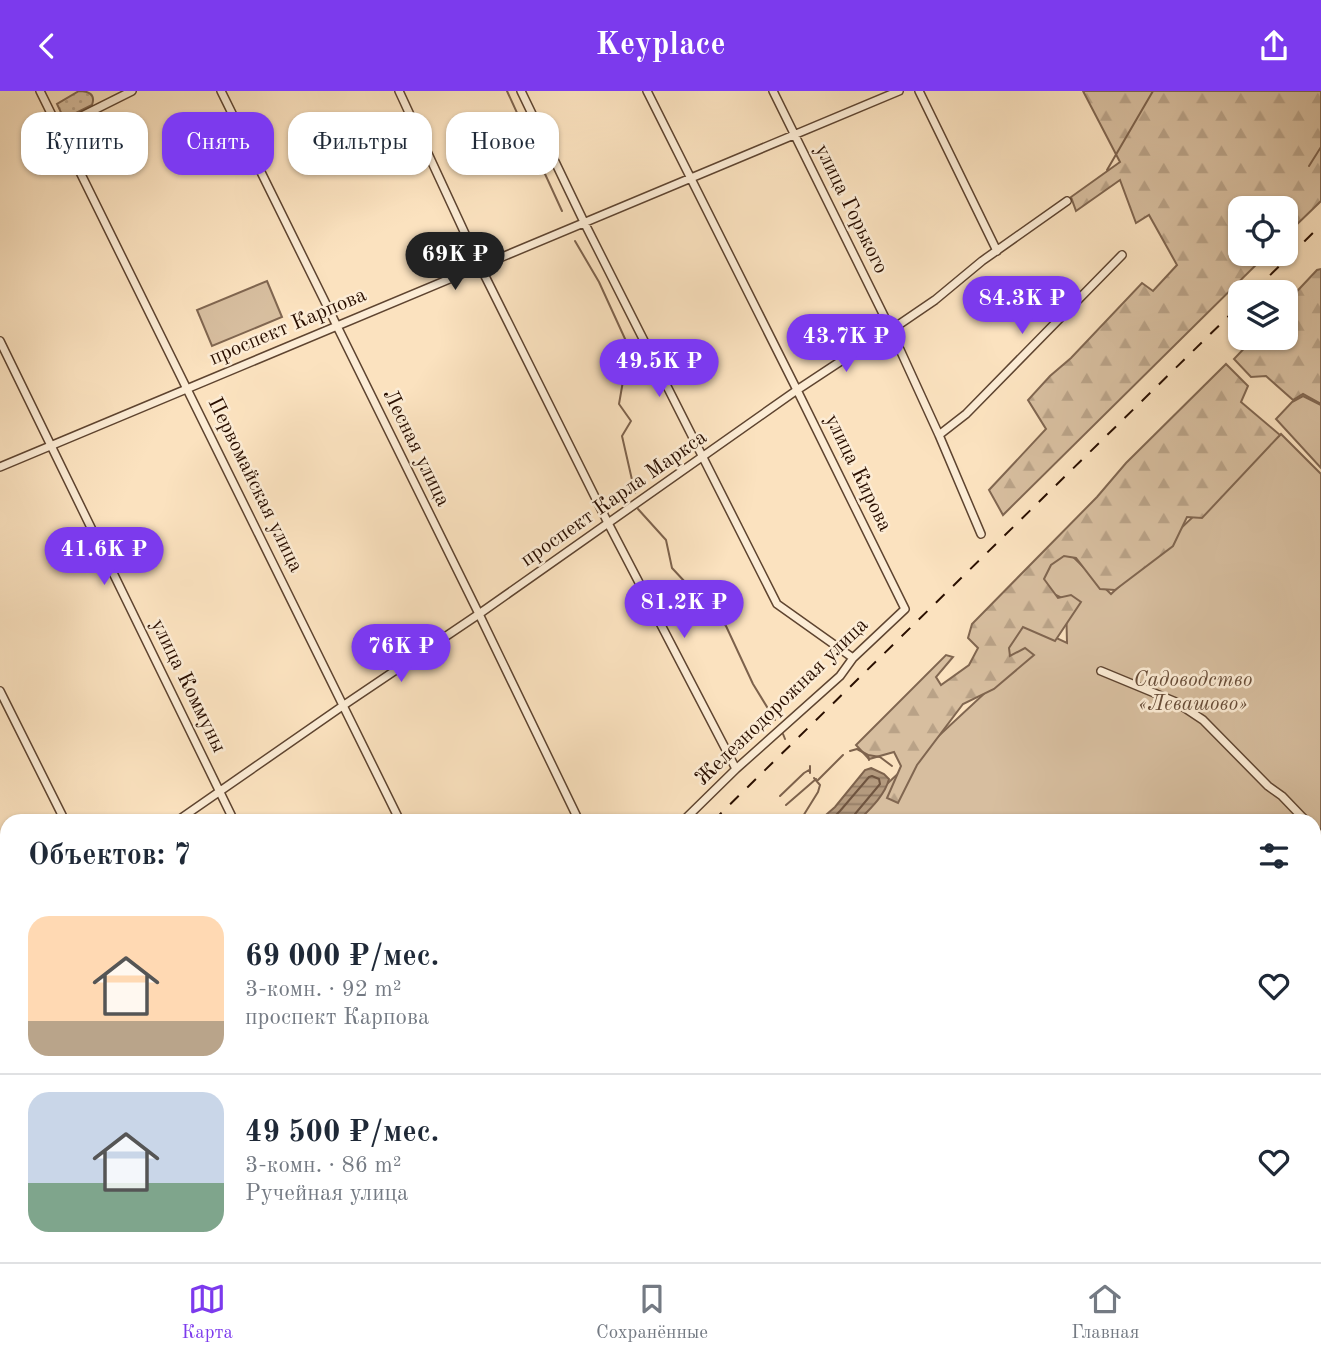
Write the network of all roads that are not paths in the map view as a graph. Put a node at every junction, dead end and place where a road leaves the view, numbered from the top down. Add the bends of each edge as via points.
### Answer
1 (40, 91) edge
2 (132, 91) edge
3 (221, 91) edge
4 (399, 91) edge
5 (521, 91) edge
6 (647, 91) edge
7 (774, 91) edge
8 (899, 91) edge
9 (919, 91) edge
10 (50, 112) edge
11 (90, 112) edge
12 (794, 134) junction
13 (81, 175) edge
14 (691, 177) junction
15 (1067, 201) dead end
16 (584, 222) junction
17 (997, 251) junction
18 (1122, 255) dead end
19 (480, 266) junction
20 (336, 325) junction
21 (891, 330) junction
22 (0, 341) edge
23 (187, 389) junction
24 (797, 390) junction
25 (939, 435) junction
26 (51, 446) junction
27 (704, 457) junction
28 (0, 467) edge
29 (608, 523) junction
30 (981, 534) dead end
31 (905, 609) joint
32 (479, 614) junction
33 (853, 658) junction
34 (1101, 671) dead end
35 (0, 691) edge
36 (344, 705) junction
37 (736, 769) junction
38 (219, 791) junction
39 (62, 814) edge
40 (187, 814) edge
41 (230, 814) edge
42 (397, 814) edge
43 (576, 814) edge
44 (690, 814) edge
45 (1299, 814) edge

1 - 10 street, Первомайская улица
2 - 11 street
3 - 20 street, Лесная улица
4 - 19 street
5 - 16 street
6 - 14 street, улица Кирова
7 - 12 street, улица Горького
8 - 12 street, проспект Карпова
9 - 17 street
12 - 14 street, проспект Карпова
12 - 21 street, улица Горького
13 - 23 street, Первомайская улица
14 - 16 street, проспект Карпова
14 - 24 street, улица Кирова
15 - 17 street, проспект Карла Маркса
16 - 19 street, проспект Карпова
16 - 27 street
17 - 21 street, проспект Карла Маркса
18 - 25 street via 966,414
19 - 20 street, проспект Карпова
19 - 29 street
20 - 23 street, проспект Карпова
20 - 32 street, Лесная улица
21 - 24 street, проспект Карла Маркса
21 - 25 street, улица Горького
22 - 26 street, улица Коммуны
23 - 26 street, проспект Карпова
23 - 36 street, Первомайская улица
24 - 27 street, проспект Карла Маркса
24 - 31 street, улица Кирова
25 - 30 street, улица Горького
26 - 28 street, проспект Карпова
26 - 38 street, улица Коммуны
27 - 29 street, проспект Карла Маркса
27 - 33 street via 777,604
29 - 32 street, проспект Карла Маркса
29 - 37 street
31 - 33 street, Железнодорожная улица
32 - 36 street, проспект Карла Маркса
32 - 43 street, Лесная улица
33 - 37 street, Железнодорожная улица via 840,676
34 - 45 street via 1176,702 1203,720
35 - 39 street
36 - 38 street, проспект Карла Маркса
36 - 42 street, Первомайская улица
37 - 44 street, Железнодорожная улица
38 - 40 street, проспект Карла Маркса
38 - 41 street, улица Коммуны

